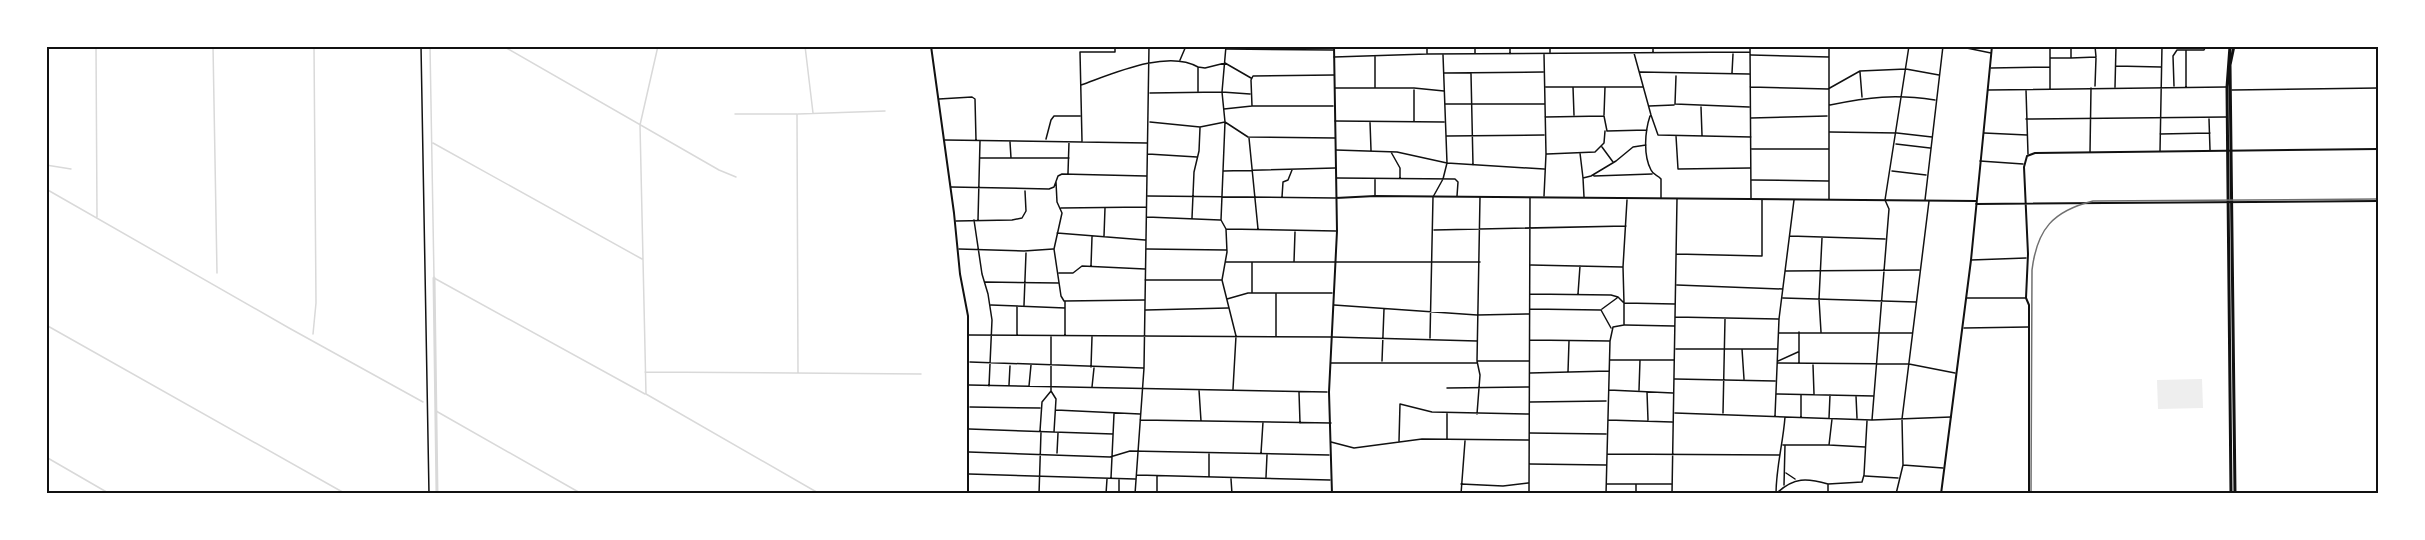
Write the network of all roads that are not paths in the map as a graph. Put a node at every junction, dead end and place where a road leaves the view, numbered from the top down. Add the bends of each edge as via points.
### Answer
1 (422, 46) edge
2 (931, 46) edge
3 (1115, 46) edge
4 (1149, 46) edge
5 (1186, 46) edge
6 (1427, 46) edge
7 (1475, 46) edge
8 (1510, 46) edge
9 (1550, 46) edge
10 (1620, 46) edge
11 (1653, 46) edge
12 (1711, 46) edge
13 (1750, 46) edge
14 (1829, 46) edge
15 (1909, 46) edge
16 (1943, 46) edge
17 (1957, 46) edge
18 (1992, 46) edge
19 (2050, 46) edge
20 (2071, 46) edge
21 (2096, 46) edge
22 (2116, 46) edge
23 (2162, 46) edge
24 (2206, 46) edge
25 (2232, 46) edge
26 (1226, 47) edge
27 (1291, 48) edge
28 (1334, 48) edge
29 (2186, 50) junction
30 (1653, 52) junction
31 (1712, 52) junction
32 (1733, 52) junction
33 (1544, 53) junction
34 (1550, 53) junction
35 (1620, 53) junction
36 (1634, 53) junction
37 (1991, 53) junction
38 (1428, 54) junction
39 (1443, 54) junction
40 (1475, 54) junction
41 (1510, 54) junction
42 (1750, 54) junction
43 (1375, 55) junction
44 (1334, 57) junction
45 (1829, 57) junction
46 (2096, 57) junction
47 (2050, 58) junction
48 (2072, 58) junction
49 (1180, 61) junction
50 (1150, 63) junction
51 (1225, 63) junction
52 (2116, 66) junction
53 (1198, 67) junction
54 (2050, 67) junction
55 (2162, 67) junction
56 (1990, 68) junction
57 (1906, 69) junction
58 (1860, 71) junction
59 (1544, 72) junction
60 (1639, 72) junction
61 (1444, 73) junction
62 (1471, 73) junction
63 (1676, 74) junction
64 (1732, 74) junction
65 (1750, 74) junction
66 (1334, 75) junction
67 (1940, 75) junction
68 (1251, 78) junction
69 (1081, 85) junction
70 (1545, 87) junction
71 (1573, 87) junction
72 (1605, 87) junction
73 (1643, 87) junction
74 (1750, 87) junction
75 (2162, 87) junction
76 (2174, 87) junction
77 (2186, 87) junction
78 (2227, 87) junction
79 (1334, 88) junction
80 (1376, 88) junction
81 (1414, 88) junction
82 (2091, 88) junction
83 (2096, 88) junction
84 (2115, 88) junction
85 (2379, 88) edge
86 (1828, 89) junction
87 (2026, 89) junction
88 (2050, 89) junction
89 (1987, 90) junction
90 (2231, 90) junction
91 (1198, 92) junction
92 (1222, 92) junction
93 (1445, 92) junction
94 (1149, 93) junction
95 (1251, 94) junction
96 (1902, 95) junction
97 (1862, 98) junction
98 (938, 99) junction
99 (1937, 100) junction
100 (1445, 104) junction
101 (1472, 104) junction
102 (1545, 104) junction
103 (1675, 104) junction
104 (1829, 105) junction
105 (1252, 106) junction
106 (1335, 106) junction
107 (1648, 106) junction
108 (1701, 106) junction
109 (1750, 107) junction
110 (1224, 110) junction
111 (1081, 116) junction
112 (1574, 116) junction
113 (1604, 116) junction
114 (1651, 116) junction
115 (1828, 116) junction
116 (1545, 117) junction
117 (2227, 117) junction
118 (1750, 118) junction
119 (2090, 118) junction
120 (2160, 118) junction
121 (2209, 118) junction
122 (2026, 119) junction
123 (1335, 121) junction
124 (1148, 122) junction
125 (1225, 122) junction
126 (1370, 122) junction
127 (1414, 122) junction
128 (1445, 122) junction
129 (1200, 127) junction
130 (1605, 130) junction
131 (1647, 130) junction
132 (1829, 132) junction
133 (1897, 133) junction
134 (1983, 133) junction
135 (2210, 133) junction
136 (2160, 134) junction
137 (1545, 135) junction
138 (2027, 135) junction
139 (1446, 136) junction
140 (1472, 136) junction
141 (1676, 136) junction
142 (1702, 136) junction
143 (1248, 137) junction
144 (1750, 137) junction
145 (1932, 137) junction
146 (1336, 138) junction
147 (945, 140) junction
148 (980, 140) junction
149 (976, 141) junction
150 (1010, 141) junction
151 (1046, 141) junction
152 (1069, 141) junction
153 (1082, 142) junction
154 (1148, 143) junction
155 (1895, 144) junction
156 (1646, 146) junction
157 (1602, 147) junction
158 (1751, 148) junction
159 (1931, 148) junction
160 (1828, 149) junction
161 (2379, 149) edge
162 (1336, 150) junction
163 (1371, 151) junction
164 (2210, 151) junction
165 (2229, 151) junction
166 (1391, 152) junction
167 (2160, 152) junction
168 (1580, 153) junction
169 (2090, 153) junction
170 (1148, 154) junction
171 (1545, 154) junction
172 (2027, 156) junction
173 (1198, 157) junction
174 (980, 158) junction
175 (1068, 158) junction
176 (1011, 159) junction
177 (1980, 161) junction
178 (1614, 162) junction
179 (1447, 164) junction
180 (2024, 164) junction
181 (1473, 166) junction
182 (1336, 168) junction
183 (1751, 168) junction
184 (1250, 169) junction
185 (1292, 169) junction
186 (1544, 169) junction
187 (1892, 170) junction
188 (1224, 171) junction
189 (1653, 174) junction
190 (1068, 175) junction
191 (1928, 175) junction
192 (1147, 176) junction
193 (1591, 176) junction
194 (1336, 178) junction
195 (1375, 178) junction
196 (1400, 178) junction
197 (1583, 178) junction
198 (1443, 179) junction
199 (1751, 180) junction
200 (1056, 181) junction
201 (1829, 181) junction
202 (951, 187) junction
203 (979, 189) junction
204 (1025, 189) junction
205 (1147, 195) junction
206 (1192, 196) junction
207 (1375, 196) junction
208 (1480, 196) junction
209 (1223, 197) junction
210 (1282, 197) junction
211 (1433, 197) junction
212 (1457, 197) junction
213 (1530, 197) junction
214 (1254, 198) junction
215 (1336, 198) junction
216 (1544, 198) junction
217 (1584, 198) junction
218 (1627, 198) junction
219 (1661, 198) junction
220 (1677, 198) junction
221 (1751, 199) junction
222 (1762, 199) junction
223 (1794, 200) junction
224 (1829, 200) junction
225 (1885, 200) junction
226 (1927, 200) junction
227 (2379, 201) edge
228 (1976, 202) junction
229 (2230, 202) junction
230 (2026, 203) junction
231 (1105, 207) junction
232 (1147, 207) junction
233 (1059, 208) junction
234 (1146, 217) junction
235 (1192, 218) junction
236 (975, 220) junction
237 (978, 220) junction
238 (1221, 220) junction
239 (955, 221) junction
240 (1626, 226) junction
241 (1530, 227) junction
242 (1479, 228) junction
243 (1226, 229) junction
244 (1258, 230) junction
245 (1433, 230) junction
246 (1295, 231) junction
247 (1336, 231) junction
248 (1056, 233) junction
249 (1790, 236) junction
250 (1092, 237) junction
251 (1104, 237) junction
252 (1822, 237) junction
253 (1887, 239) junction
254 (1146, 240) junction
255 (959, 249) junction
256 (1054, 249) junction
257 (1146, 249) junction
258 (979, 250) junction
259 (1227, 250) junction
260 (1026, 251) junction
261 (1676, 254) junction
262 (2027, 258) junction
263 (1971, 260) junction
264 (1224, 262) junction
265 (1252, 262) junction
266 (1293, 262) junction
267 (1480, 262) junction
268 (1432, 263) junction
269 (1336, 264) junction
270 (1530, 265) junction
271 (1580, 265) junction
272 (1091, 266) junction
273 (1623, 267) junction
274 (1145, 270) junction
275 (1884, 270) junction
276 (1921, 270) junction
277 (1820, 271) junction
278 (1785, 272) junction
279 (1059, 273) junction
280 (1145, 280) junction
281 (1222, 280) junction
282 (984, 282) junction
283 (1025, 282) junction
284 (1059, 283) junction
285 (1676, 285) junction
286 (1783, 289) junction
287 (1252, 293) junction
288 (1276, 293) junction
289 (1335, 293) junction
290 (1530, 294) junction
291 (1578, 294) junction
292 (1618, 297) junction
293 (1782, 298) junction
294 (1966, 298) junction
295 (2026, 298) junction
296 (1819, 299) junction
297 (1145, 300) junction
298 (1226, 300) junction
299 (1065, 301) junction
300 (1881, 301) junction
301 (1917, 302) junction
302 (1624, 303) junction
303 (1676, 304) junction
304 (990, 305) junction
305 (1334, 305) junction
306 (1017, 306) junction
307 (1024, 306) junction
308 (1065, 308) junction
309 (1229, 308) junction
310 (1384, 309) junction
311 (1530, 309) junction
312 (1145, 310) junction
313 (1601, 310) junction
314 (1432, 312) junction
315 (1530, 314) junction
316 (1477, 315) junction
317 (1675, 317) junction
318 (1725, 318) junction
319 (1779, 319) junction
320 (1624, 325) junction
321 (1675, 326) junction
322 (2029, 327) junction
323 (1962, 328) junction
324 (1611, 329) junction
325 (2234, 331) junction
326 (1799, 332) junction
327 (1821, 332) junction
328 (2229, 332) junction
329 (1778, 333) junction
330 (1879, 333) junction
331 (1913, 333) junction
332 (969, 335) junction
333 (991, 335) junction
334 (1017, 335) junction
335 (1051, 336) junction
336 (1065, 336) junction
337 (1092, 336) junction
338 (1144, 336) junction
339 (1236, 336) junction
340 (1276, 336) junction
341 (1332, 337) junction
342 (1383, 338) junction
343 (1430, 339) junction
344 (1530, 340) junction
345 (1477, 341) junction
346 (1569, 341) junction
347 (1610, 341) junction
348 (1675, 349) junction
349 (1724, 349) junction
350 (1742, 349) junction
351 (1778, 349) junction
352 (1799, 352) junction
353 (1609, 360) junction
354 (1641, 360) junction
355 (1675, 360) junction
356 (1529, 361) junction
357 (970, 362) junction
358 (1382, 362) junction
359 (1477, 362) junction
360 (1777, 362) junction
361 (990, 363) junction
362 (1330, 363) junction
363 (1909, 363) junction
364 (1011, 364) junction
365 (1031, 364) junction
366 (1799, 364) junction
367 (1813, 364) junction
368 (1877, 364) junction
369 (1052, 365) junction
370 (1092, 367) junction
371 (1144, 368) junction
372 (1609, 371) junction
373 (1568, 372) junction
374 (1529, 373) junction
375 (1956, 373) junction
376 (1674, 379) junction
377 (1724, 380) junction
378 (1744, 380) junction
379 (1776, 381) junction
380 (968, 385) junction
381 (989, 386) junction
382 (1009, 386) junction
383 (1029, 386) junction
384 (1051, 387) junction
385 (1092, 387) junction
386 (1480, 387) junction
387 (1529, 387) junction
388 (1141, 388) junction
389 (1447, 388) dead end
390 (1199, 389) junction
391 (1233, 390) junction
392 (1608, 390) junction
393 (1051, 391) junction
394 (1299, 391) junction
395 (1639, 391) junction
396 (1329, 392) junction
397 (1647, 392) junction
398 (1674, 393) junction
399 (1776, 394) junction
400 (1801, 394) junction
401 (1814, 394) junction
402 (1830, 395) junction
403 (1856, 395) junction
404 (1874, 396) junction
405 (1608, 401) junction
406 (1529, 402) junction
407 (969, 407) junction
408 (1041, 408) junction
409 (1056, 410) junction
410 (1447, 412) junction
411 (1114, 413) junction
412 (1674, 413) junction
413 (1140, 414) junction
414 (1477, 414) junction
415 (1529, 414) junction
416 (1723, 414) junction
417 (1775, 416) junction
418 (1785, 417) junction
419 (1951, 417) junction
420 (1801, 418) junction
421 (1831, 418) junction
422 (1857, 419) junction
423 (1902, 419) junction
424 (1140, 420) junction
425 (1607, 420) junction
426 (1867, 420) junction
427 (1872, 420) junction
428 (1201, 421) junction
429 (1647, 421) junction
430 (1263, 422) junction
431 (1674, 422) junction
432 (1300, 423) junction
433 (1331, 423) junction
434 (969, 429) junction
435 (1041, 432) junction
436 (1056, 432) junction
437 (1529, 433) junction
438 (1113, 434) junction
439 (1607, 434) junction
440 (1447, 439) junction
441 (1465, 439) junction
442 (1529, 440) junction
443 (1399, 441) junction
444 (1331, 442) junction
445 (1784, 444) junction
446 (1829, 444) junction
447 (1866, 447) junction
448 (1138, 451) junction
449 (968, 452) junction
450 (1209, 452) junction
451 (1041, 453) junction
452 (1673, 453) junction
453 (1057, 454) junction
454 (1261, 454) junction
455 (1267, 454) junction
456 (1606, 454) junction
457 (1332, 455) junction
458 (1779, 455) junction
459 (1112, 456) junction
460 (1529, 465) junction
461 (1606, 465) junction
462 (1903, 465) junction
463 (1944, 468) junction
464 (1785, 472) junction
465 (968, 474) junction
466 (1136, 475) junction
467 (1158, 475) junction
468 (1864, 475) junction
469 (1040, 477) junction
470 (1209, 477) junction
471 (1231, 477) junction
472 (1266, 478) junction
473 (1899, 478) junction
474 (1107, 479) junction
475 (1111, 479) junction
476 (1119, 479) junction
477 (1136, 480) junction
478 (1331, 480) junction
479 (1796, 480) junction
480 (1529, 483) junction
481 (1606, 483) junction
482 (1461, 484) junction
483 (1636, 484) junction
484 (1672, 484) junction
485 (1828, 484) junction
486 (1784, 486) junction
487 (1776, 493) edge
488 (429, 494) edge
489 (968, 494) edge
490 (1039, 494) edge
491 (1106, 494) edge
492 (1119, 494) edge
493 (1135, 494) edge
494 (1157, 494) edge
495 (1232, 494) edge
496 (1332, 494) edge
497 (1461, 494) edge
498 (1529, 494) edge
499 (1606, 494) edge
500 (1636, 494) edge
501 (1672, 494) edge
502 (1828, 494) edge
503 (1896, 494) edge
504 (1941, 494) edge
505 (2029, 494) edge
506 (2230, 494) edge
507 (2235, 494) edge

1 - 488 street
2 - 98 street
3 - 69 street via 1115,52 1080,52
4 - 50 street
5 - 49 street
6 - 38 street
7 - 40 street
8 - 41 street
9 - 34 street
10 - 35 street
11 - 30 street
12 - 31 street
13 - 42 street
14 - 45 street
15 - 57 street
16 - 67 street
17 - 37 street
18 - 37 street
19 - 47 street
20 - 48 street
21 - 46 street
22 - 52 street
23 - 55 street
24 - 29 street via 2204,50
25 - 78 main road
25 - 90 main road
26 - 27 street
26 - 51 street
27 - 28 street
28 - 44 street
29 - 76 street via 2177,50 2173,56
29 - 77 street
30 - 31 street
30 - 36 street
31 - 32 street
32 - 42 street
32 - 64 street
33 - 34 street
33 - 41 street
33 - 59 street
34 - 35 street
35 - 36 street
36 - 60 street
37 - 56 street
38 - 39 street
38 - 43 street
39 - 40 street
39 - 61 street
40 - 41 street
42 - 45 street
42 - 65 street
43 - 44 street
43 - 80 street
44 - 66 street
45 - 86 street
46 - 48 street
46 - 83 street
47 - 48 street
47 - 54 street
49 - 50 street
49 - 53 street
50 - 69 street
50 - 94 street
51 - 53 street
51 - 68 street
51 - 92 street
52 - 55 street
52 - 84 street
53 - 91 street
54 - 56 street
54 - 88 street
55 - 75 street
56 - 89 street
57 - 58 street
57 - 67 street
57 - 96 street
58 - 86 street
58 - 97 street
59 - 62 street
59 - 70 street
60 - 63 street
60 - 73 street
61 - 62 street
61 - 93 street
62 - 101 street
63 - 64 street
63 - 103 street
64 - 65 street
65 - 74 street
66 - 68 street
66 - 79 street
67 - 99 street
68 - 95 street
69 - 111 street
70 - 71 street
70 - 102 street
71 - 72 street
71 - 112 street
72 - 73 street
72 - 113 street
73 - 107 street
74 - 86 street
74 - 109 street
75 - 76 street
75 - 84 street
75 - 120 street
76 - 77 street
77 - 78 street
78 - 117 main road
79 - 80 street
79 - 106 street
80 - 81 street
81 - 93 street
81 - 127 street
82 - 83 street
82 - 88 street
82 - 119 street
83 - 84 street
85 - 90 street
86 - 104 street
87 - 88 street
87 - 89 street
87 - 122 street
89 - 134 street
90 - 165 main road
91 - 92 street
91 - 94 street
92 - 95 street
92 - 110 street
93 - 100 street
94 - 124 street
95 - 105 street
96 - 97 street
96 - 99 street
96 - 133 street
97 - 104 street
98 - 147 street
98 - 149 street via 975,99
99 - 145 street
100 - 101 street
100 - 128 street
101 - 102 street
101 - 140 street
102 - 116 street
103 - 107 street
103 - 108 street
104 - 115 street
105 - 106 street
105 - 110 street
106 - 123 street
107 - 114 street
108 - 109 street
108 - 142 street
109 - 118 street
110 - 125 street
111 - 151 street via 1054,116
111 - 153 street
112 - 113 street
112 - 116 street
113 - 130 street
114 - 131 street
114 - 141 street via 1658,135
115 - 118 street
115 - 132 street
116 - 137 street
117 - 121 street
117 - 165 main road
118 - 144 street
119 - 120 street
119 - 122 street
119 - 169 street
120 - 121 street
120 - 136 street
121 - 135 street
122 - 138 street
123 - 126 street
123 - 146 street
124 - 129 street
124 - 154 street
125 - 129 street
125 - 143 street
125 - 188 street
126 - 127 street
126 - 163 street
127 - 128 street
128 - 139 street
129 - 173 street
130 - 131 street
130 - 157 street
131 - 156 street
132 - 133 street
132 - 160 street
133 - 145 street
133 - 155 street
134 - 138 street
134 - 177 street
135 - 136 street
135 - 164 street
136 - 167 street
137 - 140 street
137 - 171 street
138 - 172 street
139 - 140 street
139 - 179 street
140 - 181 street
141 - 142 street
141 - 183 street via 1678,169
142 - 144 street
143 - 146 street
143 - 184 street
144 - 158 street
145 - 159 street
146 - 162 street
147 - 149 street
147 - 202 street
148 - 149 street
148 - 150 street
148 - 174 street
150 - 151 street
150 - 176 street
151 - 152 street
152 - 153 street
152 - 175 street
153 - 154 street
154 - 170 street
155 - 159 street
155 - 187 street
156 - 178 street via 1633,147
156 - 189 street
157 - 168 street
157 - 178 street
158 - 160 street
158 - 183 street
159 - 191 street
160 - 201 street
161 - 165 street
162 - 163 street
162 - 182 street
163 - 166 street
164 - 165 street
164 - 167 street
165 - 229 main road
166 - 179 street
166 - 196 street via 1400,168
167 - 169 street
168 - 171 street
168 - 197 street
169 - 172 street
170 - 173 street
170 - 192 street
171 - 186 street
172 - 180 street
173 - 206 street
174 - 176 street
174 - 203 street
175 - 176 street
175 - 190 street
177 - 180 street
177 - 228 street
178 - 193 street
179 - 181 street
179 - 198 street
180 - 230 street
181 - 186 street
182 - 185 street
182 - 194 street
183 - 199 street
184 - 185 street
184 - 188 street
184 - 214 street
185 - 210 street via 1283,183
186 - 216 street
187 - 191 street
187 - 225 street
188 - 209 street
189 - 193 street
189 - 219 street via 1661,179
190 - 192 street
190 - 200 street via 1060,175
191 - 226 street
192 - 205 street
193 - 197 street
194 - 195 street
194 - 215 street
195 - 196 street
195 - 207 street
196 - 198 street
197 - 217 street
198 - 211 street
198 - 212 street via 1457,180
199 - 201 street
199 - 221 street
200 - 204 street via 1051,189
200 - 233 street
201 - 224 street
202 - 203 street
202 - 239 street
203 - 204 street
203 - 237 street
204 - 237 street via 1026,211 1022,218
205 - 206 street
205 - 232 street
206 - 209 street
206 - 235 street
207 - 211 street
207 - 215 street
208 - 212 street
208 - 213 street
208 - 242 street
209 - 214 street
209 - 238 street
210 - 214 street
210 - 215 street
211 - 212 street
211 - 245 street
213 - 216 street
213 - 241 street
214 - 244 street
215 - 247 street
216 - 217 street
217 - 218 street
218 - 219 street
218 - 240 street
219 - 220 street
220 - 221 street
220 - 261 street
221 - 222 street
222 - 223 street
222 - 261 street via 1762,256
223 - 224 street
223 - 249 street
224 - 225 street
225 - 226 street
225 - 253 street via 1889,209
226 - 228 street
226 - 276 street
227 - 229 street
228 - 230 street
228 - 263 street
229 - 230 street
229 - 325 main road
229 - 328 main road
230 - 262 street
231 - 232 street
231 - 233 street
231 - 251 street
232 - 234 street
233 - 248 street
234 - 235 street
234 - 254 street
235 - 238 street
236 - 237 street
236 - 239 street
236 - 258 street
238 - 243 street
239 - 255 street
240 - 241 street
240 - 273 street
241 - 242 street
241 - 270 street
242 - 245 street
242 - 267 street
243 - 244 street
243 - 259 street
244 - 246 street
245 - 268 street
246 - 247 street
246 - 266 street
247 - 269 street
248 - 250 street
248 - 256 street
249 - 252 street
249 - 278 street
250 - 251 street
250 - 272 street
251 - 254 street
252 - 253 street
252 - 277 street
253 - 275 street
254 - 257 street
255 - 258 street
255 - 332 street
256 - 260 street
256 - 279 street
257 - 259 street
257 - 274 street
258 - 260 street
258 - 282 street
259 - 264 street
260 - 283 street
261 - 285 street
262 - 263 street
262 - 295 street
263 - 294 street
264 - 265 street
264 - 281 street
265 - 266 street
265 - 287 street
266 - 269 street
267 - 268 street
267 - 316 street
268 - 269 street
268 - 314 street
269 - 289 street
270 - 271 street
270 - 290 street
271 - 273 street
271 - 291 street
272 - 274 street
272 - 279 street
273 - 302 street
274 - 280 street
275 - 276 street
275 - 277 street
275 - 300 street
276 - 301 street
277 - 278 street
277 - 296 street
278 - 286 street
279 - 284 street
280 - 281 street
280 - 297 street
281 - 298 street
282 - 283 street
282 - 304 street
283 - 284 street
283 - 307 street
284 - 299 street
285 - 286 street
285 - 303 street
286 - 293 street
287 - 288 street
287 - 298 street
288 - 289 street
288 - 340 street
289 - 305 street
290 - 291 street
290 - 311 street
291 - 292 street
292 - 302 street
292 - 313 street
293 - 296 street
293 - 319 street
294 - 295 street
294 - 323 street
295 - 322 street
296 - 300 street
296 - 327 street
297 - 299 street
297 - 312 street
298 - 309 street
299 - 308 street
300 - 301 street
300 - 330 street
301 - 331 street
302 - 303 street
302 - 320 street
303 - 317 street
304 - 306 street
304 - 333 street
305 - 310 street
305 - 341 street
306 - 307 street
306 - 334 street
307 - 308 street
308 - 336 street
309 - 312 street
309 - 339 street
310 - 314 street
310 - 342 street
311 - 313 street
311 - 315 street
312 - 338 street
313 - 324 street
314 - 316 street
314 - 343 street
315 - 316 street
315 - 344 street
316 - 345 street
317 - 318 street
317 - 321 street
318 - 319 street
318 - 349 street
319 - 329 street
320 - 321 street
320 - 324 street
321 - 348 street
322 - 323 street
322 - 505 street
323 - 375 street
324 - 347 street
325 - 328 main road
325 - 507 main road
326 - 327 street
326 - 329 street
326 - 352 street
327 - 330 street
328 - 506 main road
329 - 351 street
330 - 331 street
330 - 368 street
331 - 363 street
332 - 333 street
332 - 357 street
333 - 334 street
333 - 361 street
334 - 335 street
335 - 336 street
335 - 369 street
336 - 337 street
337 - 338 street
337 - 370 street
338 - 339 street
338 - 371 street
339 - 340 street
339 - 391 street
340 - 341 street
341 - 342 street
341 - 362 street
342 - 343 street
342 - 358 street
343 - 345 street
344 - 346 street
344 - 356 street
345 - 359 street
346 - 347 street
346 - 373 street
347 - 353 street
348 - 349 street
348 - 355 street
349 - 350 street
349 - 377 street
350 - 351 street
350 - 378 street
351 - 360 street
352 - 360 street
352 - 366 street
353 - 354 street
353 - 372 street
354 - 355 street
354 - 395 street
355 - 376 street
356 - 359 street
356 - 374 street
357 - 361 street
357 - 380 street
358 - 359 street
358 - 362 street
359 - 386 street
360 - 366 street
360 - 379 street
361 - 364 street
361 - 381 street
362 - 396 street
363 - 368 street
363 - 375 street
363 - 423 street
364 - 365 street
364 - 382 street
365 - 369 street
365 - 383 street
366 - 367 street
367 - 368 street
367 - 401 street
368 - 404 street
369 - 370 street
369 - 384 street
370 - 371 street
370 - 385 street
371 - 388 street
372 - 373 street
372 - 392 street
373 - 374 street
374 - 387 street
375 - 419 street
376 - 377 street
376 - 398 street
377 - 378 street
377 - 416 street
378 - 379 street
379 - 399 street
380 - 381 street
380 - 407 street
381 - 382 street
382 - 383 street
383 - 384 street
384 - 385 street
384 - 393 street
385 - 388 street
386 - 387 street
386 - 389 street
386 - 414 street
387 - 406 street
388 - 390 street
388 - 413 street
390 - 391 street
390 - 428 street
391 - 394 street
392 - 395 street
392 - 405 street
393 - 408 street
393 - 409 street via 1056,398
394 - 396 street
394 - 432 street
395 - 397 street
396 - 433 street
397 - 398 street
397 - 429 street
398 - 412 street
399 - 400 street
399 - 417 street
400 - 401 street
400 - 420 street
401 - 402 street
402 - 403 street
402 - 421 street
403 - 404 street
403 - 422 street
404 - 427 street
405 - 406 street
405 - 425 street
406 - 415 street
407 - 408 street
407 - 434 street
408 - 435 street
409 - 411 street
409 - 436 street
410 - 414 street
410 - 440 street
410 - 443 street via 1401,404
411 - 413 street
411 - 438 street
412 - 416 street
412 - 431 street
413 - 424 street
414 - 415 street
415 - 437 street
416 - 417 street
417 - 418 street
418 - 420 street
418 - 445 street
419 - 423 street
419 - 463 street
420 - 421 street
421 - 422 street
421 - 446 street
422 - 426 street
423 - 427 street
423 - 462 street
424 - 428 street
424 - 448 street
425 - 429 street
425 - 439 street
426 - 427 street
426 - 447 street
428 - 430 street
429 - 431 street
430 - 432 street
430 - 454 street
431 - 452 street
432 - 433 street
433 - 444 street
434 - 435 street
434 - 449 street
435 - 436 street
435 - 451 street
436 - 438 street
436 - 453 street
437 - 439 street
437 - 442 street
438 - 459 street
439 - 456 street
440 - 441 street
440 - 443 street
441 - 442 street
441 - 482 street
442 - 460 street
443 - 444 street via 1354,448
444 - 457 street
445 - 446 street
445 - 458 street
445 - 464 street
446 - 447 street
447 - 468 street
448 - 450 street
448 - 459 street
448 - 466 street
449 - 451 street
449 - 465 street
450 - 454 street
450 - 470 street
451 - 453 street
451 - 469 street
452 - 456 street
452 - 458 street
452 - 484 street
453 - 459 street
454 - 455 street
455 - 457 street
455 - 472 street
456 - 461 street
457 - 478 street
458 - 487 street
459 - 475 street
460 - 461 street
460 - 480 street
461 - 481 street
462 - 463 street
462 - 473 street
463 - 504 street
464 - 479 street
464 - 486 street
465 - 469 street
465 - 489 street
466 - 467 street
466 - 477 street
467 - 470 street
467 - 494 street
468 - 473 street
468 - 485 street via 1858,484
469 - 474 street
469 - 490 street
470 - 471 street
471 - 472 street
471 - 495 street
472 - 478 street
473 - 503 street
474 - 475 street
474 - 491 street
475 - 476 street
476 - 477 street
476 - 492 street
477 - 493 street
478 - 496 street
479 - 485 street via 1806,478
479 - 486 street
480 - 482 street
480 - 498 street
481 - 483 street
481 - 499 street
482 - 497 street
483 - 484 street
483 - 500 street
484 - 501 street
485 - 502 street
486 - 487 street

